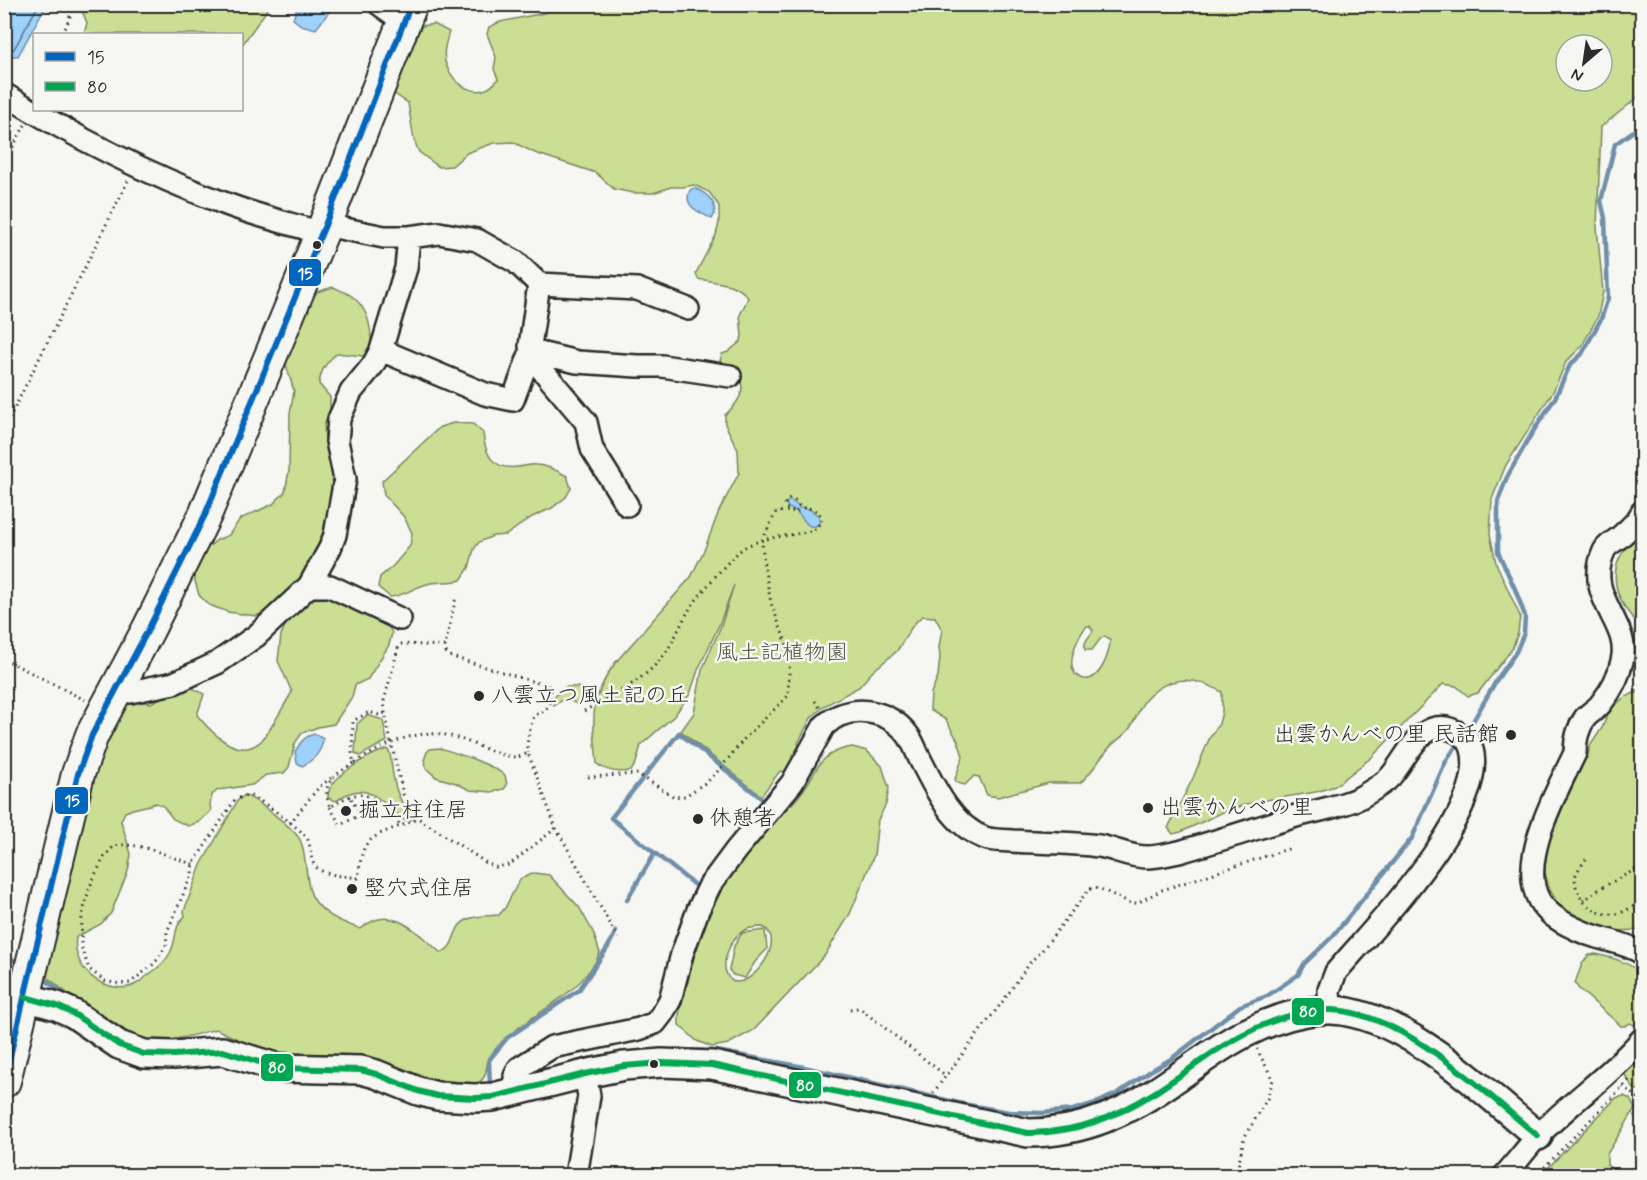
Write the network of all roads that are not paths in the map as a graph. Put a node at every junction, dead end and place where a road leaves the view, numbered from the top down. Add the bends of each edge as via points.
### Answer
1 (379, 4) edge
2 (407, 14) edge
3 (4, 94) edge
4 (323, 229) junction
5 (409, 237) junction
6 (539, 284) junction
7 (688, 309) dead end
8 (381, 350) junction
9 (531, 351) junction
10 (730, 376) dead end
11 (627, 505) dead end
12 (1642, 512) edge
13 (309, 586) junction
14 (400, 619) dead end
15 (111, 698) junction
16 (1642, 953) edge
17 (25, 997) junction
18 (1330, 1010) junction
19 (1642, 1039) edge
20 (585, 1074) junction
21 (4, 1081) edge
22 (518, 1092) junction
23 (1538, 1136) junction
24 (576, 1176) edge
25 (1504, 1176) edge

1 - 2 street
2 - 4 highway
3 - 4 street via 136,166 222,203
4 - 5 street
4 - 15 highway via 205,515
5 - 6 street via 439,232 477,240 516,262
5 - 8 street via 406,268
6 - 7 street via 637,289
6 - 9 street
8 - 9 street via 485,394 513,400
8 - 13 street via 351,392 339,419 337,441 344,490 335,535
9 - 10 street via 577,362 662,366
9 - 11 street via 533,359 586,422 592,449
12 - 16 street via 1605,548 1600,564 1602,596 1624,647 1622,662 1601,705 1585,719 1575,739 1575,753 1539,835 1533,874 1538,899 1562,922
13 - 14 street via 330,586
13 - 15 street via 256,636 217,663 174,683
15 - 17 highway via 78,774
17 - 21 highway
17 - 22 main road via 74,1014 119,1045 144,1054 223,1051 279,1068 361,1070 437,1096 475,1098
18 - 20 main road via 1304,1012 1248,1032 1161,1089 1104,1119 1048,1133 1028,1133 712,1065 662,1063
18 - 22 street via 1329,990 1335,972 1412,882 1456,818 1473,776 1473,754 1467,738 1453,729 1433,729 1418,738 1389,779 1359,798 1179,852 1150,857 1129,856 1100,846 986,839 953,815 932,784 908,735 893,722 865,711 842,714 824,726 792,783 710,885 686,943 670,1000 655,1023 552,1047 519,1068 514,1076
18 - 23 main road via 1376,1019 1407,1035
19 - 23 street
20 - 22 main road
20 - 24 street via 589,1096
23 - 25 street

